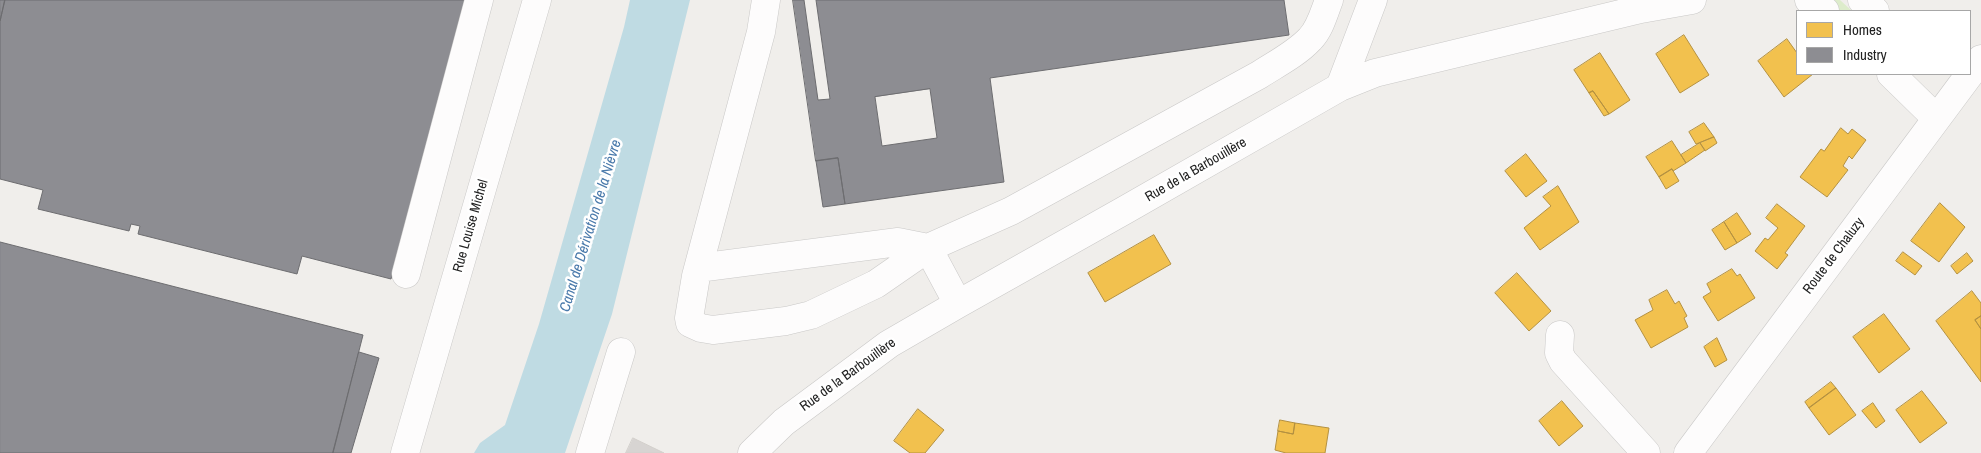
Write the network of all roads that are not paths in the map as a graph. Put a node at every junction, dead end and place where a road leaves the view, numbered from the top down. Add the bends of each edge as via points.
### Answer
1 (479, 0) edge
2 (538, 0) edge
3 (766, 0) edge
4 (1329, 0) edge
5 (1373, 0) edge
6 (1692, 0) edge
7 (1809, 0) edge
8 (1862, 0) edge
9 (1824, 10) edge
10 (1874, 10) edge
11 (1981, 59) edge
12 (1971, 67) edge
13 (1892, 75) edge
14 (1956, 79) edge
15 (1340, 87) junction
16 (1936, 118) junction
17 (928, 248) junction
18 (698, 268) junction
19 (406, 274) dead end
20 (958, 304) junction
21 (1560, 335) dead end
22 (621, 352) dead end
23 (405, 453) edge
24 (590, 453) edge
25 (752, 453) edge
26 (1646, 453) edge
27 (1688, 453) edge

1 - 19 street
2 - 23 street, Rue Louise Michel
3 - 18 street via 761,32
4 - 17 street via 1311,38 1259,75 1011,211
5 - 15 street
6 - 15 street, Rue de la Barbouillère via 1640,9 1384,71
7 - 9 street
8 - 10 street
11 - 12 street, Route de Chaluzy
13 - 16 street
14 - 16 street, Route de Chaluzy
15 - 20 street, Rue de la Barbouillère
16 - 27 street, Route de Chaluzy
17 - 18 street via 887,242
17 - 18 street via 876,284 811,315 713,330 700,328 689,318
17 - 20 street
20 - 25 street, Rue de la Barbouillère via 889,344 784,422
21 - 26 street via 1559,354 1563,362
22 - 24 street

